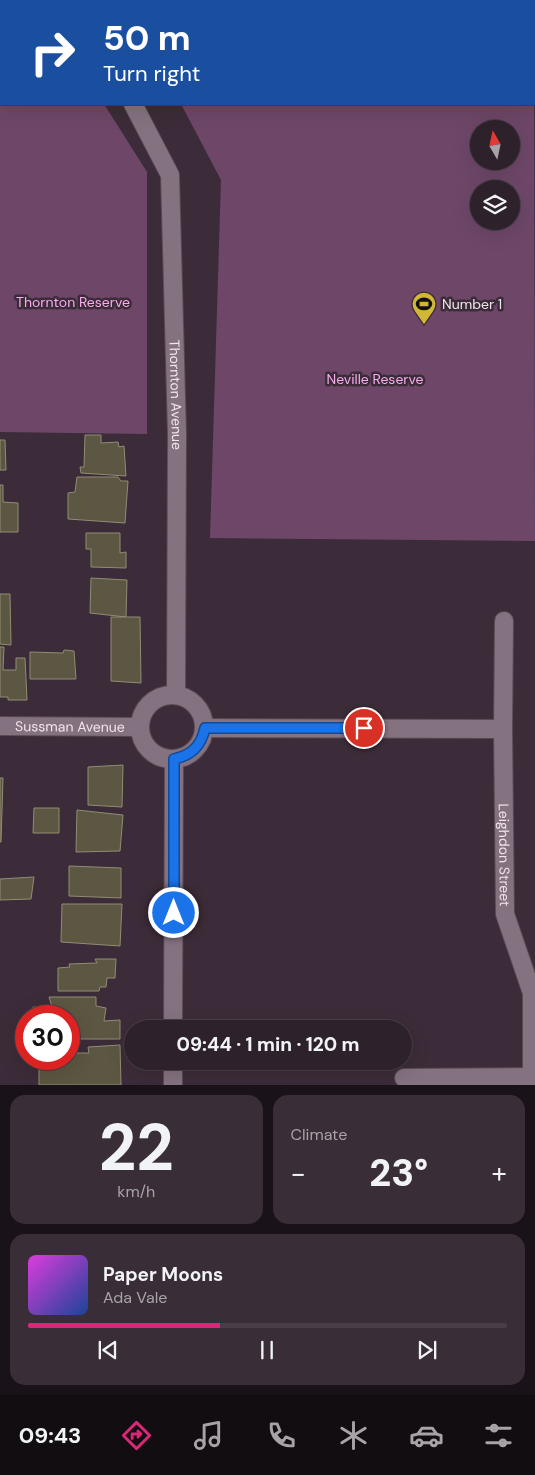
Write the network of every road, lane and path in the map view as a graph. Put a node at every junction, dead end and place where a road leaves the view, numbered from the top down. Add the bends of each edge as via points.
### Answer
1 (134, 105) edge
2 (504, 621) dead end
3 (176, 695) junction
4 (0, 726) edge
5 (140, 727) junction
6 (205, 728) junction
7 (503, 729) junction
8 (174, 759) junction
9 (173, 1020) edge
10 (173, 1070) edge
11 (404, 1078) dead end
12 (532, 1081) edge
13 (173, 1085) edge

1 - 3 street, Thornton Avenue via 170,175 177,434
2 - 7 street, Leighdon Street
3 - 5 street via 155,700 142,716
3 - 6 street via 185,697 200,710
4 - 5 street, Sussman Avenue
5 - 8 street via 144,742 154,754
6 - 7 street
6 - 8 street via 198,746 184,757
7 - 12 street, Leighdon Street via 506,914 532,993
8 - 9 street
10 - 13 street
11 - 12 street

